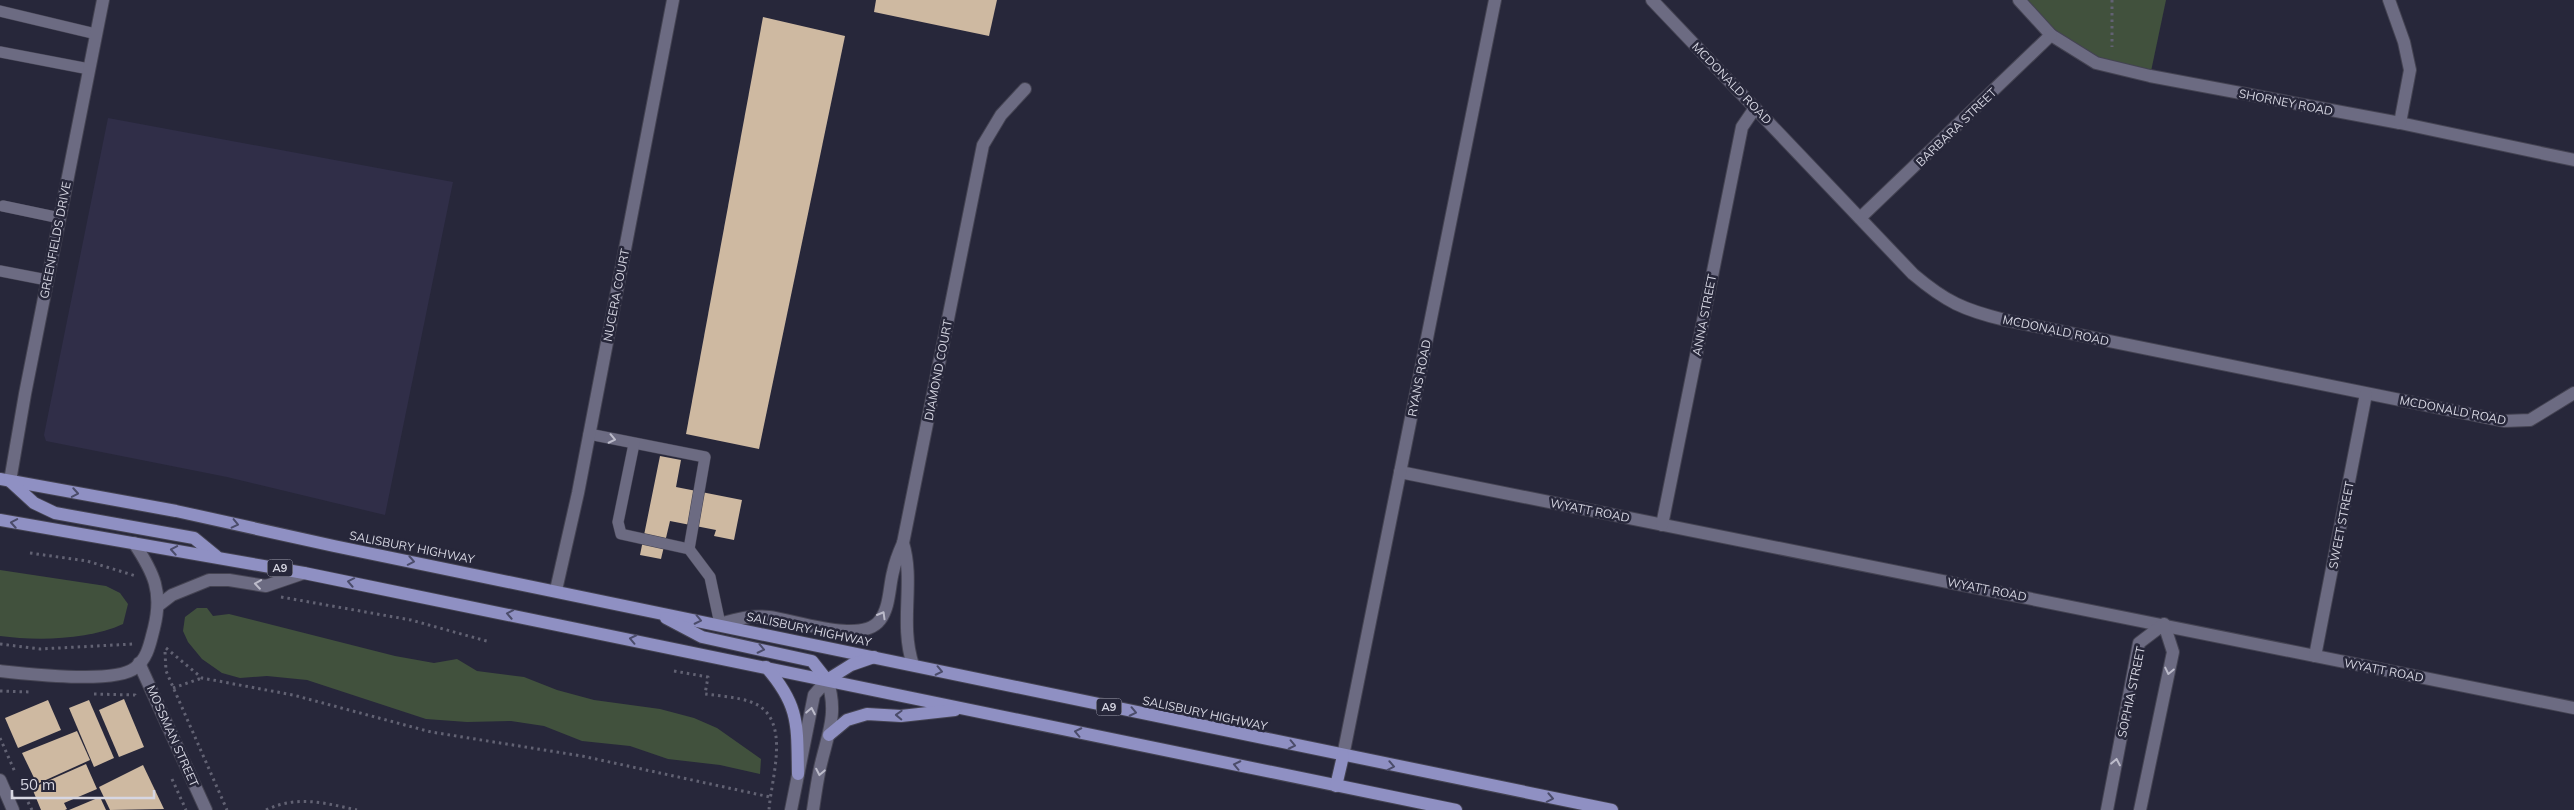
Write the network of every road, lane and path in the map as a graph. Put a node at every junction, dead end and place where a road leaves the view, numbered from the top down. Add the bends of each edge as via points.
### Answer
1 (103, 0) edge
2 (673, 0) edge
3 (1495, 0) edge
4 (1652, 0) edge
5 (2019, 0) edge
6 (2112, 0) edge
7 (2389, 0) edge
8 (0, 11) edge
9 (96, 34) junction
10 (2051, 35) junction
11 (2112, 47) dead end
12 (0, 52) edge
13 (89, 69) junction
14 (1025, 89) dead end
15 (1755, 108) junction
16 (2400, 123) junction
17 (2574, 160) edge
18 (3, 206) dead end
19 (60, 218) junction
20 (1860, 218) junction
21 (0, 271) edge
22 (47, 280) junction
23 (2574, 393) edge
24 (2366, 394) junction
25 (589, 434) junction
26 (634, 444) junction
27 (1400, 472) junction
28 (3, 482) edge
29 (0, 520) edge
30 (1662, 525) junction
31 (134, 543) junction
32 (903, 543) junction
33 (689, 549) junction
34 (30, 553) dead end
35 (218, 557) junction
36 (304, 573) junction
37 (141, 578) dead end
38 (556, 590) junction
39 (279, 597) dead end
40 (159, 604) junction
41 (650, 610) junction
42 (720, 624) junction
43 (2164, 624) junction
44 (136, 636) dead end
45 (167, 640) dead end
46 (490, 642) dead end
47 (0, 644) edge
48 (166, 648) junction
49 (2315, 656) junction
50 (874, 657) junction
51 (139, 663) junction
52 (913, 665) junction
53 (766, 667) junction
54 (0, 671) edge
55 (674, 671) dead end
56 (202, 678) junction
57 (827, 680) junction
58 (173, 688) junction
59 (0, 690) edge
60 (39, 692) dead end
61 (87, 694) dead end
62 (139, 702) dead end
63 (964, 708) junction
64 (2574, 708) edge
65 (829, 735) junction
66 (1343, 756) junction
67 (170, 774) dead end
68 (798, 774) junction
69 (0, 780) edge
70 (1336, 786) junction
71 (770, 797) junction
72 (13, 810) edge
73 (186, 810) edge
74 (206, 810) edge
75 (227, 810) edge
76 (266, 810) edge
77 (357, 810) edge
78 (768, 810) edge
79 (791, 810) edge
80 (812, 810) edge
81 (1456, 810) edge
82 (1612, 810) edge
83 (2107, 810) edge
84 (2140, 810) edge

1 - 9 street, GREENFIELDS DRIVE
2 - 25 street, NUCERA COURT
3 - 27 street, RYANS ROAD
4 - 15 street, MCDONALD ROAD
5 - 10 street, SHORNEY ROAD
6 - 11 path
7 - 16 street via 2410,70
8 - 9 lane
9 - 13 street, GREENFIELDS DRIVE
10 - 16 street, SHORNEY ROAD via 2096,63
10 - 20 street, BARBARA STREET
12 - 13 lane
13 - 19 street, GREENFIELDS DRIVE
14 - 32 street, DIAMOND COURT via 1001,114 983,145
15 - 20 street, MCDONALD ROAD
15 - 30 street, ANNA STREET via 1742,127
16 - 17 street, SHORNEY ROAD
18 - 19 lane
19 - 22 street, GREENFIELDS DRIVE
20 - 24 street, MCDONALD ROAD via 1939,296 1976,313
21 - 22 lane
22 - 28 street, GREENFIELDS DRIVE
23 - 24 street, MCDONALD ROAD via 2530,420 2517,422
24 - 49 street, SWEET STREET
25 -> 26 lane
25 - 38 street, NUCERA COURT
26 - 33 lane via 618,522 621,534
26 - 33 lane via 705,457
27 - 30 street, WYATT ROAD
27 - 66 street, RYANS ROAD
28 - 35 main road via 34,503 55,512 194,538
28 -> 38 main road, SALISBURY HIGHWAY / A9 via 176,510 334,546
31 -> 29 main road, A9
30 - 43 street, WYATT ROAD
35 -> 31 main road, A9
31 - 40 street via 152,571
42 -> 32 street via 746,616 768,616 849,631 870,628 881,620
32 - 52 street, DIAMOND COURT via 908,559 906,642
33 - 42 lane via 710,577
34 - 37 path via 87,561
35 - 36 main road, A9
36 -> 40 street via 266,586 208,580
53 -> 36 main road, A9
38 - 41 main road, SALISBURY HIGHWAY / A9
39 - 46 path via 412,620
40 - 51 street via 148,652
41 -> 42 main road, SALISBURY HIGHWAY / A9
41 -> 57 main road via 702,637 812,661
42 - 50 main road, SALISBURY HIGHWAY / A9
43 - 49 street, WYATT ROAD
83 -> 43 street, SOPHIA STREET via 2139,643
43 -> 84 street via 2173,652
44 - 47 path via 133,644 40,649
45 - 48 path
48 - 56 path
48 - 58 path via 166,672
49 - 64 street, WYATT ROAD
50 - 52 main road, SALISBURY HIGHWAY / A9
50 - 57 main road via 851,665
51 - 54 street via 135,669 120,675 102,677
51 - 74 street, MOSSMAN STREET
52 -> 66 main road, SALISBURY HIGHWAY / A9
53 - 57 main road, A9
53 - 68 main road via 782,685 794,710
55 - 71 path via 708,677 705,694 751,702 764,708 771,718 775,735
56 - 58 path
56 - 71 path via 293,695 431,732 582,756
57 - 63 main road, A9
57 - 65 street via 833,697
68 -> 57 street via 814,696
58 - 75 path
59 - 60 path
61 - 62 path via 135,695
63 -> 65 main road via 901,716 867,714 847,720
70 -> 63 main road, A9
65 -> 80 street
66 - 70 main road
66 -> 82 main road, SALISBURY HIGHWAY / A9
67 - 73 path
68 - 79 street
69 - 72 street
70 - 81 main road, A9
71 - 78 path
76 - 77 path via 308,800

